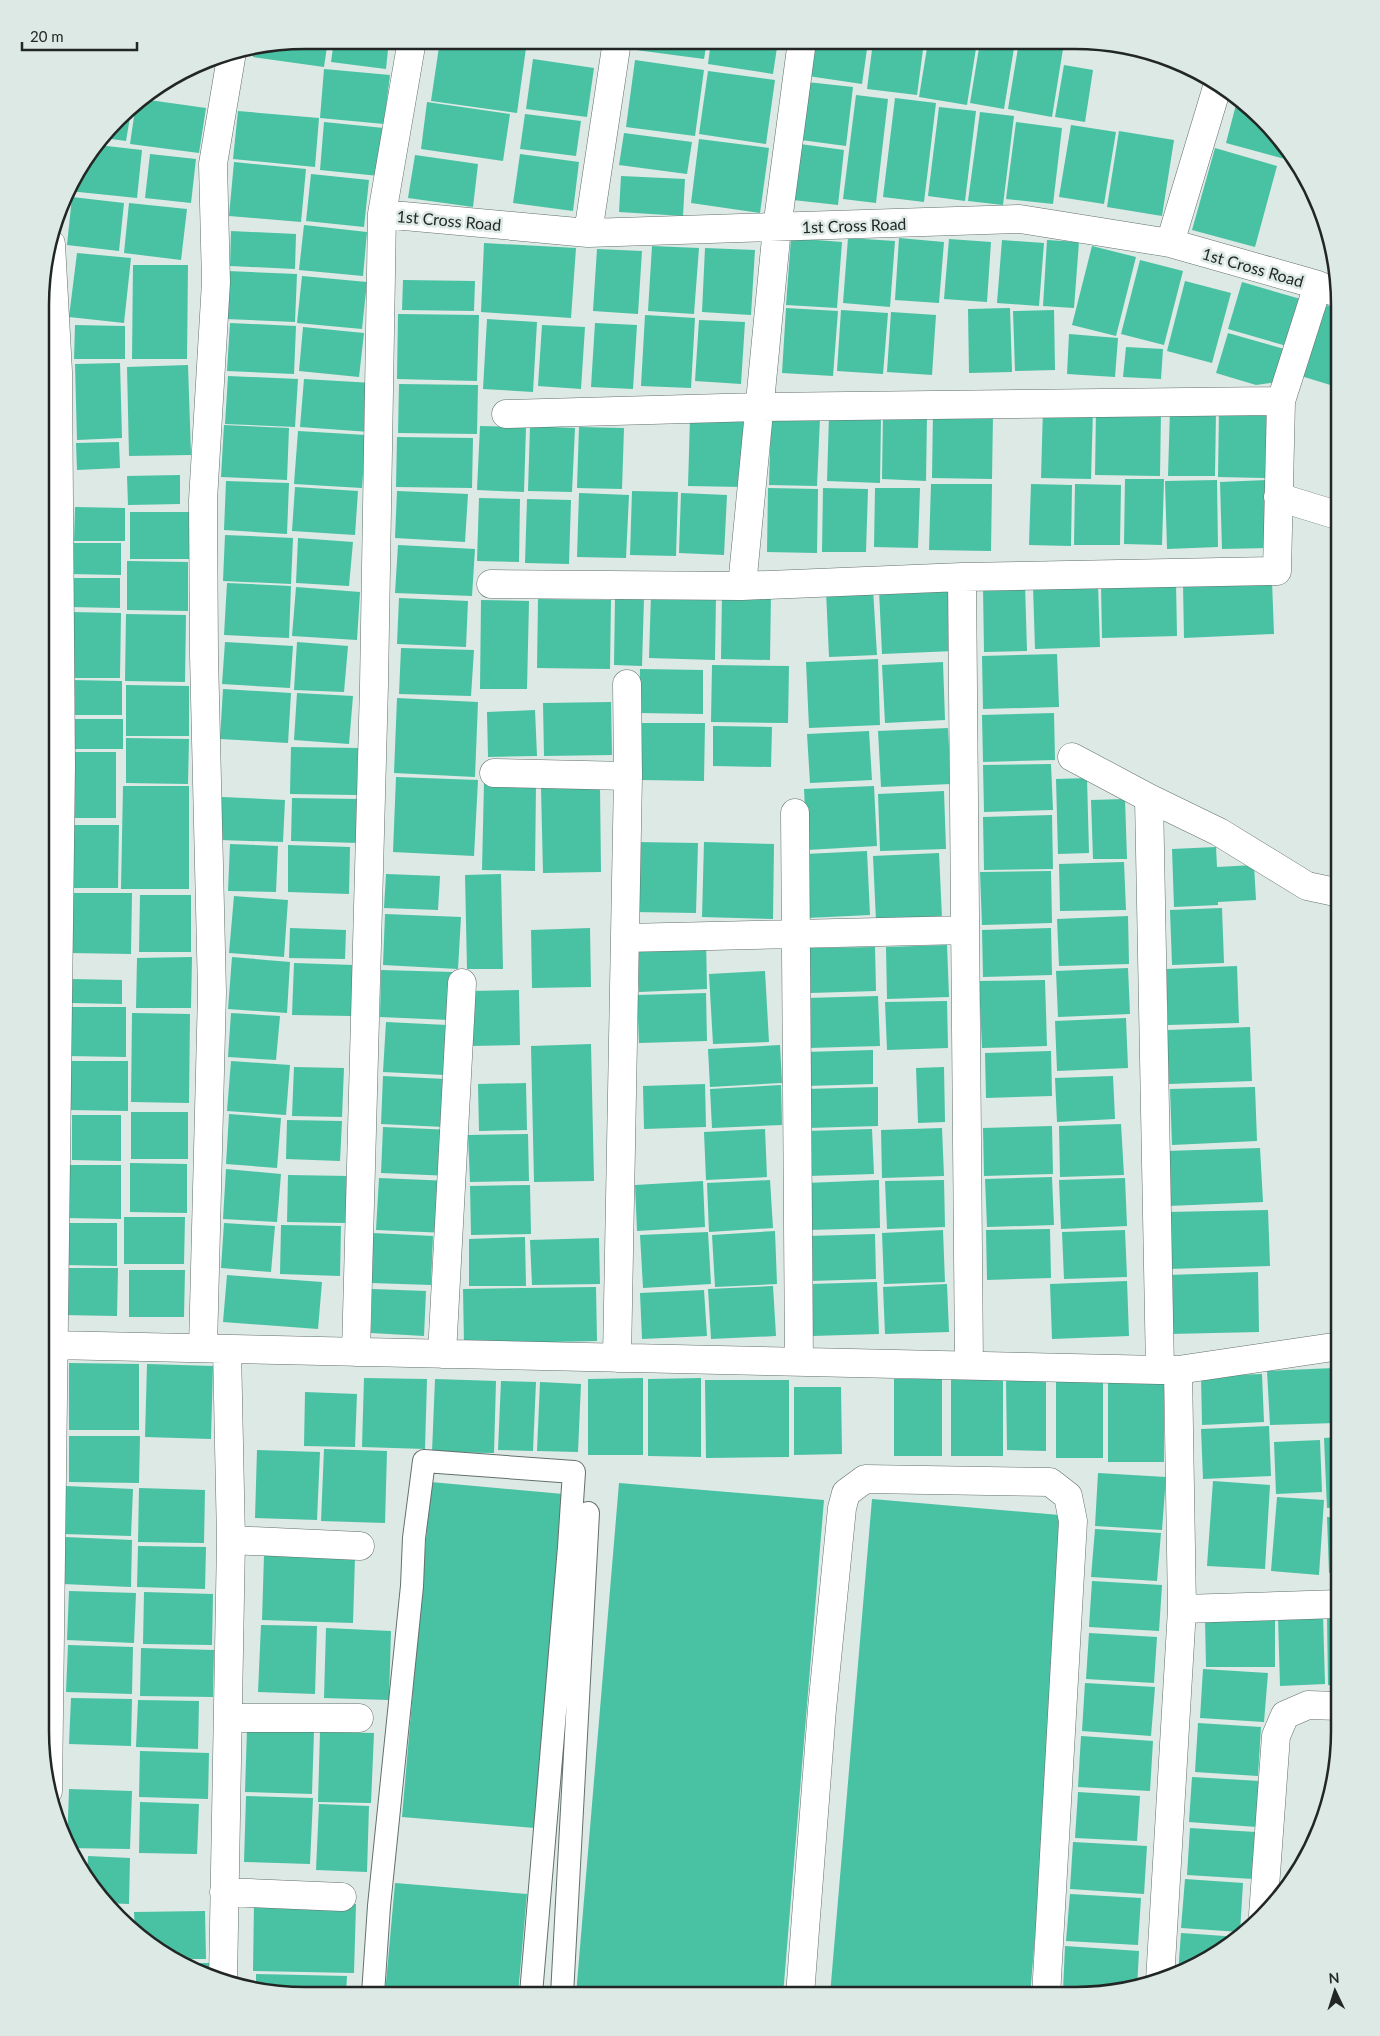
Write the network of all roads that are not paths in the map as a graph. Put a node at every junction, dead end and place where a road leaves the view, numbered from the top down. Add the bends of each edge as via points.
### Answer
1 (410, 49) edge
2 (615, 49) edge
3 (801, 49) edge
4 (231, 60) edge
5 (1216, 91) edge
6 (382, 214) junction
7 (777, 228) junction
8 (588, 233) junction
9 (1170, 243) junction
10 (52, 265) edge
11 (1331, 287) edge
12 (1281, 401) junction
13 (759, 407) junction
14 (506, 414) dead end
15 (1278, 497) junction
16 (1331, 513) edge
17 (962, 577) junction
18 (491, 584) dead end
19 (742, 586) junction
20 (627, 684) dead end
21 (1072, 757) dead end
22 (494, 773) dead end
23 (628, 776) junction
24 (1148, 798) junction
25 (796, 813) dead end
26 (1331, 891) edge
27 (965, 930) junction
28 (796, 934) junction
29 (625, 938) junction
30 (462, 983) dead end
31 (53, 1345) junction
32 (1331, 1347) edge
33 (215, 1349) junction
34 (356, 1352) junction
35 (442, 1354) junction
36 (617, 1358) junction
37 (799, 1361) junction
38 (969, 1365) junction
39 (1169, 1370) junction
40 (588, 1513) dead end
41 (231, 1540) junction
42 (360, 1546) dead end
43 (1331, 1604) edge
44 (1182, 1609) junction
45 (49, 1702) edge
46 (1331, 1706) edge
47 (229, 1718) junction
48 (359, 1718) dead end
49 (224, 1892) junction
50 (342, 1898) dead end
51 (1264, 1904) edge
52 (1160, 1973) edge
53 (223, 1974) edge
54 (373, 1987) edge
55 (533, 1987) edge
56 (562, 1987) edge
57 (801, 1987) edge
58 (1047, 1987) edge

1 - 6 street
2 - 8 street
3 - 7 street
4 - 33 street via 213,164 216,282 203,500
5 - 9 street
6 - 8 street, 1st Cross Road
6 - 34 street via 374,675
7 - 8 street, 1st Cross Road
7 - 9 street, 1st Cross Road via 1020,219
7 - 13 street
9 - 11 street, 1st Cross Road
10 - 31 street via 58,372 61,756
11 - 12 street
12 - 13 street
12 - 15 street
13 - 14 street
13 - 19 street
15 - 16 street
15 - 17 street via 1277,571
17 - 19 street
17 - 27 street
18 - 19 street
20 - 23 street
21 - 24 street
22 - 23 street
23 - 29 street
24 - 26 street via 1220,832 1308,886
24 - 39 street
25 - 28 street
27 - 28 street
27 - 38 street
28 - 29 street
28 - 37 street
29 - 36 street
30 - 35 street
31 - 33 street
31 - 45 street
32 - 39 street
33 - 34 street
33 - 41 street
34 - 35 street
35 - 36 street
36 - 37 street
37 - 38 street
38 - 39 street
39 - 44 street
40 - 56 lane
41 - 42 street
41 - 47 street
43 - 44 street
44 - 52 street
46 - 51 street via 1308,1705 1285,1715 1276,1736
47 - 48 street
47 - 49 street
49 - 50 street
49 - 53 street
54 - 55 lane via 414,1538 424,1461 574,1472
57 - 58 street via 822,1709 842,1508 846,1493 864,1480 1050,1482 1068,1496 1073,1522

